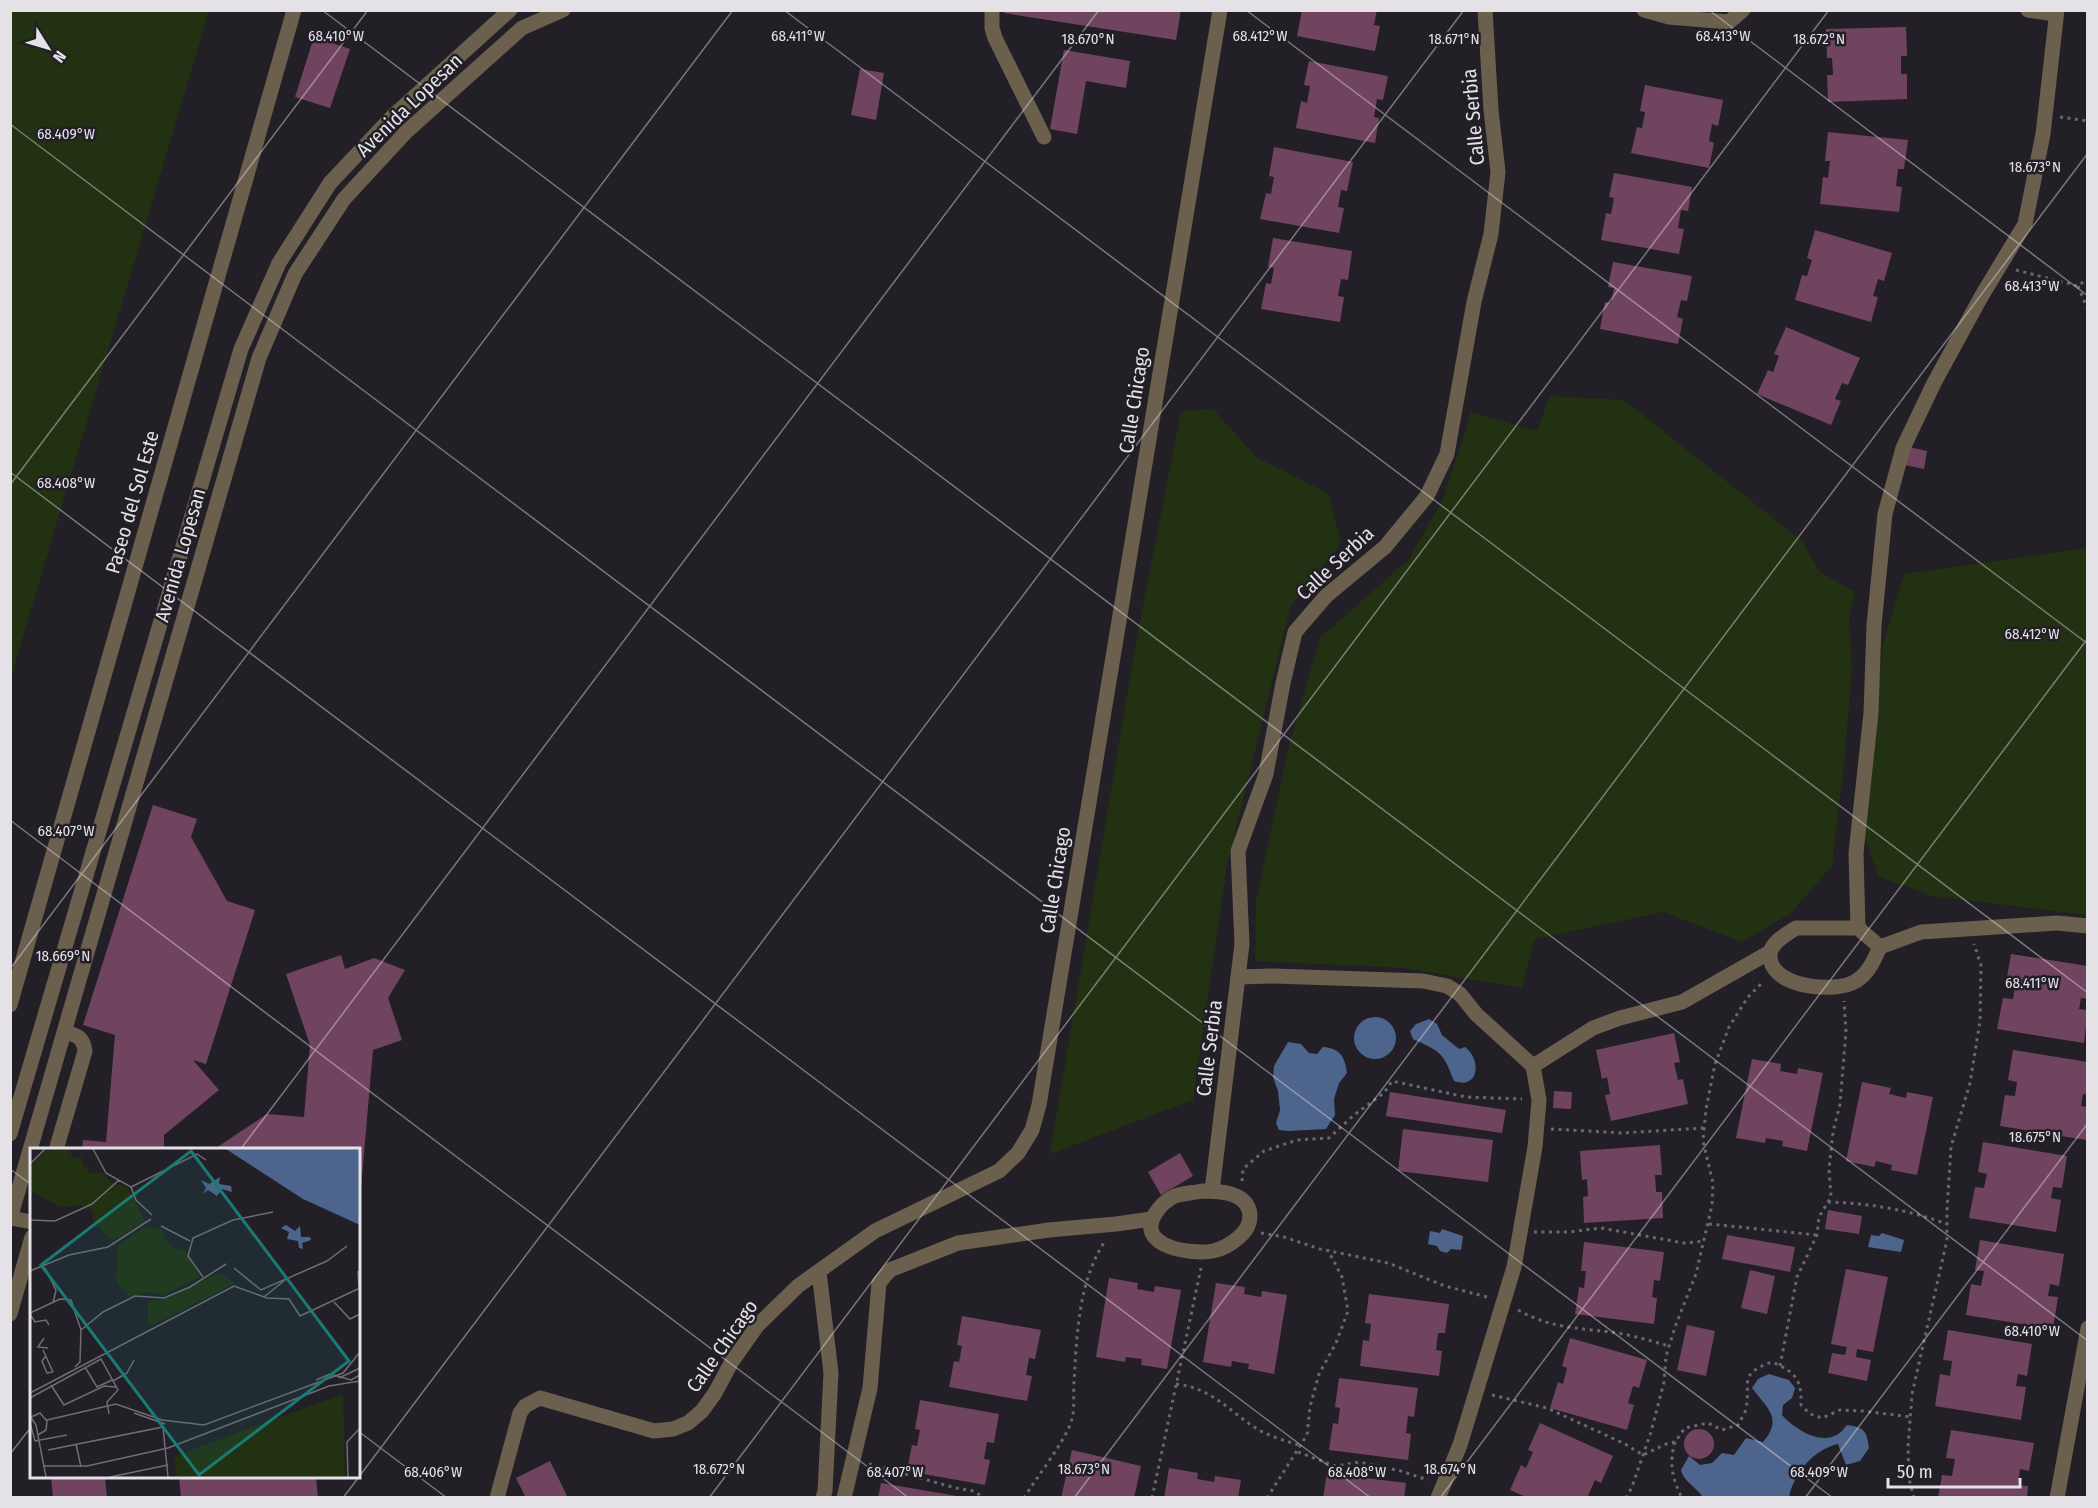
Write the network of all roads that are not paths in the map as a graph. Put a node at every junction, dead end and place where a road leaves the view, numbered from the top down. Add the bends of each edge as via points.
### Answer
1 (294, 10) edge
2 (510, 10) edge
3 (564, 10) edge
4 (992, 10) edge
5 (1220, 10) edge
6 (1485, 10) edge
7 (1644, 10) edge
8 (1743, 10) edge
9 (2028, 10) edge
10 (2057, 12) edge
11 (1044, 137) dead end
12 (2088, 926) edge
13 (1858, 928) junction
14 (1880, 947) junction
15 (1770, 952) junction
16 (1238, 977) junction
17 (10, 1005) edge
18 (65, 1032) junction
19 (1533, 1066) junction
20 (10, 1134) edge
21 (31, 1148) edge
22 (57, 1148) edge
23 (30, 1153) edge
24 (1212, 1191) junction
25 (11, 1218) edge
26 (1152, 1219) junction
27 (30, 1222) edge
28 (30, 1244) edge
29 (819, 1272) junction
30 (10, 1314) edge
31 (2088, 1328) edge
32 (1440, 1493) edge
33 (497, 1497) edge
34 (823, 1497) edge
35 (844, 1497) edge
36 (2057, 1497) edge

1 - 17 street, Paseo del Sol Este
2 - 20 street, Avenida Lopesan via 394,115 330,183 279,263 241,349
3 - 18 street, Avenida Lopesan via 522,28 406,132 344,199 295,274 259,358
4 - 11 street via 995,38
5 - 29 street, Calle Chicago via 1032,1130 1018,1153 999,1171 874,1231
6 - 16 street, Calle Serbia via 1498,172 1491,234 1474,302 1447,454 1427,496 1385,547 1326,596 1295,632 1266,774 1238,851 1242,944
7 - 8 street via 1669,17 1729,22
9 - 10 street
10 - 13 street via 2045,116 2025,224 1934,383 1903,448 1885,514 1874,625 1871,714 1856,853
12 - 14 street via 2057,922 1921,932
13 - 14 street
13 - 15 street via 1796,928
14 - 15 street via 1870,969 1843,987 1795,984 1776,970
15 - 19 street via 1682,1002 1593,1028
16 - 19 street via 1423,981 1447,986
16 - 24 street, Calle Serbia
18 - 21 street, Avenida Lopesan
18 - 22 street via 79,1036 85,1051
19 - 32 street via 1539,1100 1537,1127 1514,1267 1460,1445
23 - 25 street, Avenida Lopesan
24 - 26 street via 1175,1196 1160,1205
24 - 26 street via 1240,1197 1247,1205 1247,1230 1232,1244 1214,1251 1167,1247 1157,1240
25 - 27 street
26 - 35 street via 958,1243 890,1270 879,1283 870,1388
28 - 30 street
29 - 33 street, Calle Chicago via 798,1286 757,1326 715,1393 688,1423 654,1431 540,1398 525,1406 517,1420
29 - 34 street via 831,1373
31 - 36 street

